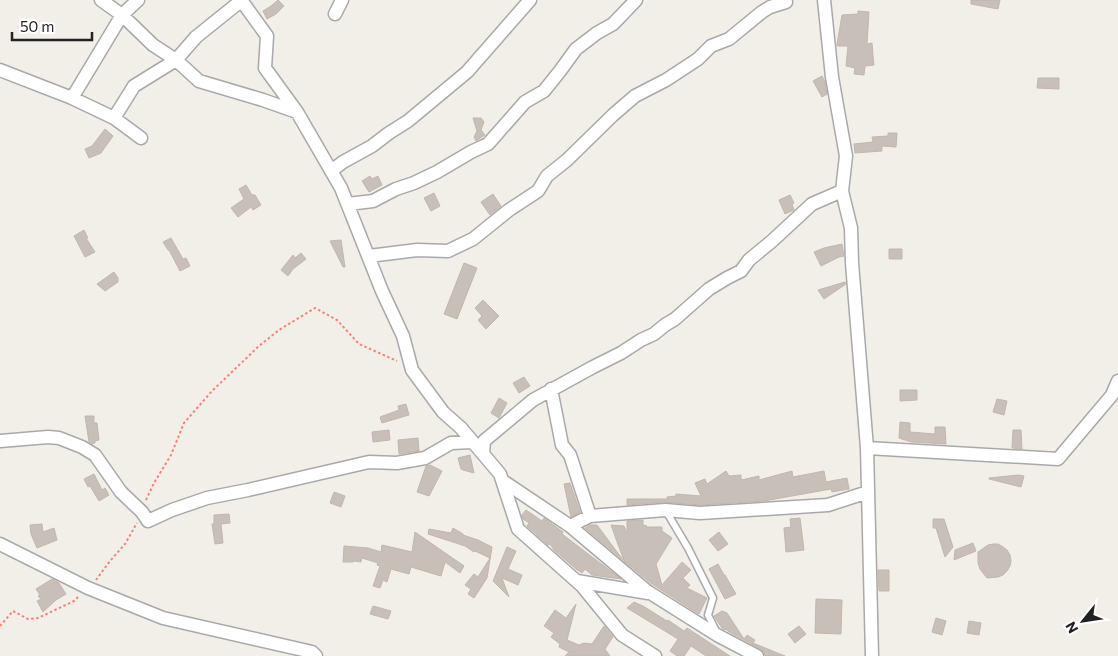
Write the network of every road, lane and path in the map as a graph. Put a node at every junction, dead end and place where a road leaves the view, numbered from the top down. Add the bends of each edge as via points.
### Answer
1 (101, 0) edge
2 (138, 0) edge
3 (241, 0) edge
4 (342, 0) edge
5 (530, 0) edge
6 (636, 0) edge
7 (824, 0) edge
8 (786, 2) dead end
9 (335, 14) dead end
10 (122, 16) junction
11 (176, 60) junction
12 (0, 70) edge
13 (72, 98) junction
14 (297, 112) junction
15 (114, 118) junction
16 (141, 138) dead end
17 (331, 171) junction
18 (842, 191) junction
19 (348, 204) junction
20 (369, 256) junction
21 (412, 370) junction
22 (1118, 381) edge
23 (551, 389) junction
24 (0, 441) edge
25 (472, 442) junction
26 (867, 448) junction
27 (483, 454) junction
28 (503, 481) junction
29 (868, 492) junction
30 (665, 510) junction
31 (142, 512) junction
32 (590, 516) junction
33 (570, 526) junction
34 (0, 544) edge
35 (577, 581) junction
36 (88, 588) junction
37 (652, 594) junction
38 (0, 626) edge
39 (717, 635) junction
40 (316, 656) edge
41 (655, 656) edge
42 (757, 656) edge
43 (872, 656) edge

1 - 10 street
2 - 10 street
3 - 11 street via 196,36
3 - 14 street via 267,36 265,68
4 - 9 street
5 - 17 street via 467,72 408,121
6 - 19 street via 613,24 576,49 544,91 525,102 488,144 374,201
7 - 18 street via 832,77 846,156
8 - 20 street via 770,7 729,39 711,46 698,59 666,80 634,96 547,176 538,191 473,239 448,251 417,250
10 - 11 street via 153,45
10 - 13 street
11 - 14 street via 198,81
11 - 15 street via 134,86
12 - 13 street
13 - 15 street
14 - 17 street
15 - 16 street
17 - 19 street
18 - 23 street via 812,204 748,260 741,271 709,289 654,334
18 - 26 street via 851,228
19 - 20 street
20 - 21 street via 403,336
21 - 25 street via 442,412
21 - 31 path via 359,344 337,320 315,308 259,346 184,423
22 - 26 street via 1112,395 1058,459
23 - 27 street via 484,441
23 - 32 street via 562,445 570,455
24 - 31 street via 48,437 82,447 95,454 120,492
25 - 27 street
25 - 31 street via 451,443 425,458 397,463 369,462 208,498 148,521
26 - 29 street
27 - 28 street
28 - 33 street
28 - 35 street via 518,529
29 - 30 street via 828,504 700,513
29 - 43 street
30 - 32 street
30 - 39 lane via 713,598 708,614
31 - 36 path via 126,544
32 - 33 street
33 - 37 street
34 - 36 street
35 - 37 street
35 - 41 street via 622,635
36 - 38 path via 74,601 38,618 28,619 13,611
36 - 40 street via 163,618 312,652
37 - 39 street
39 - 42 street

